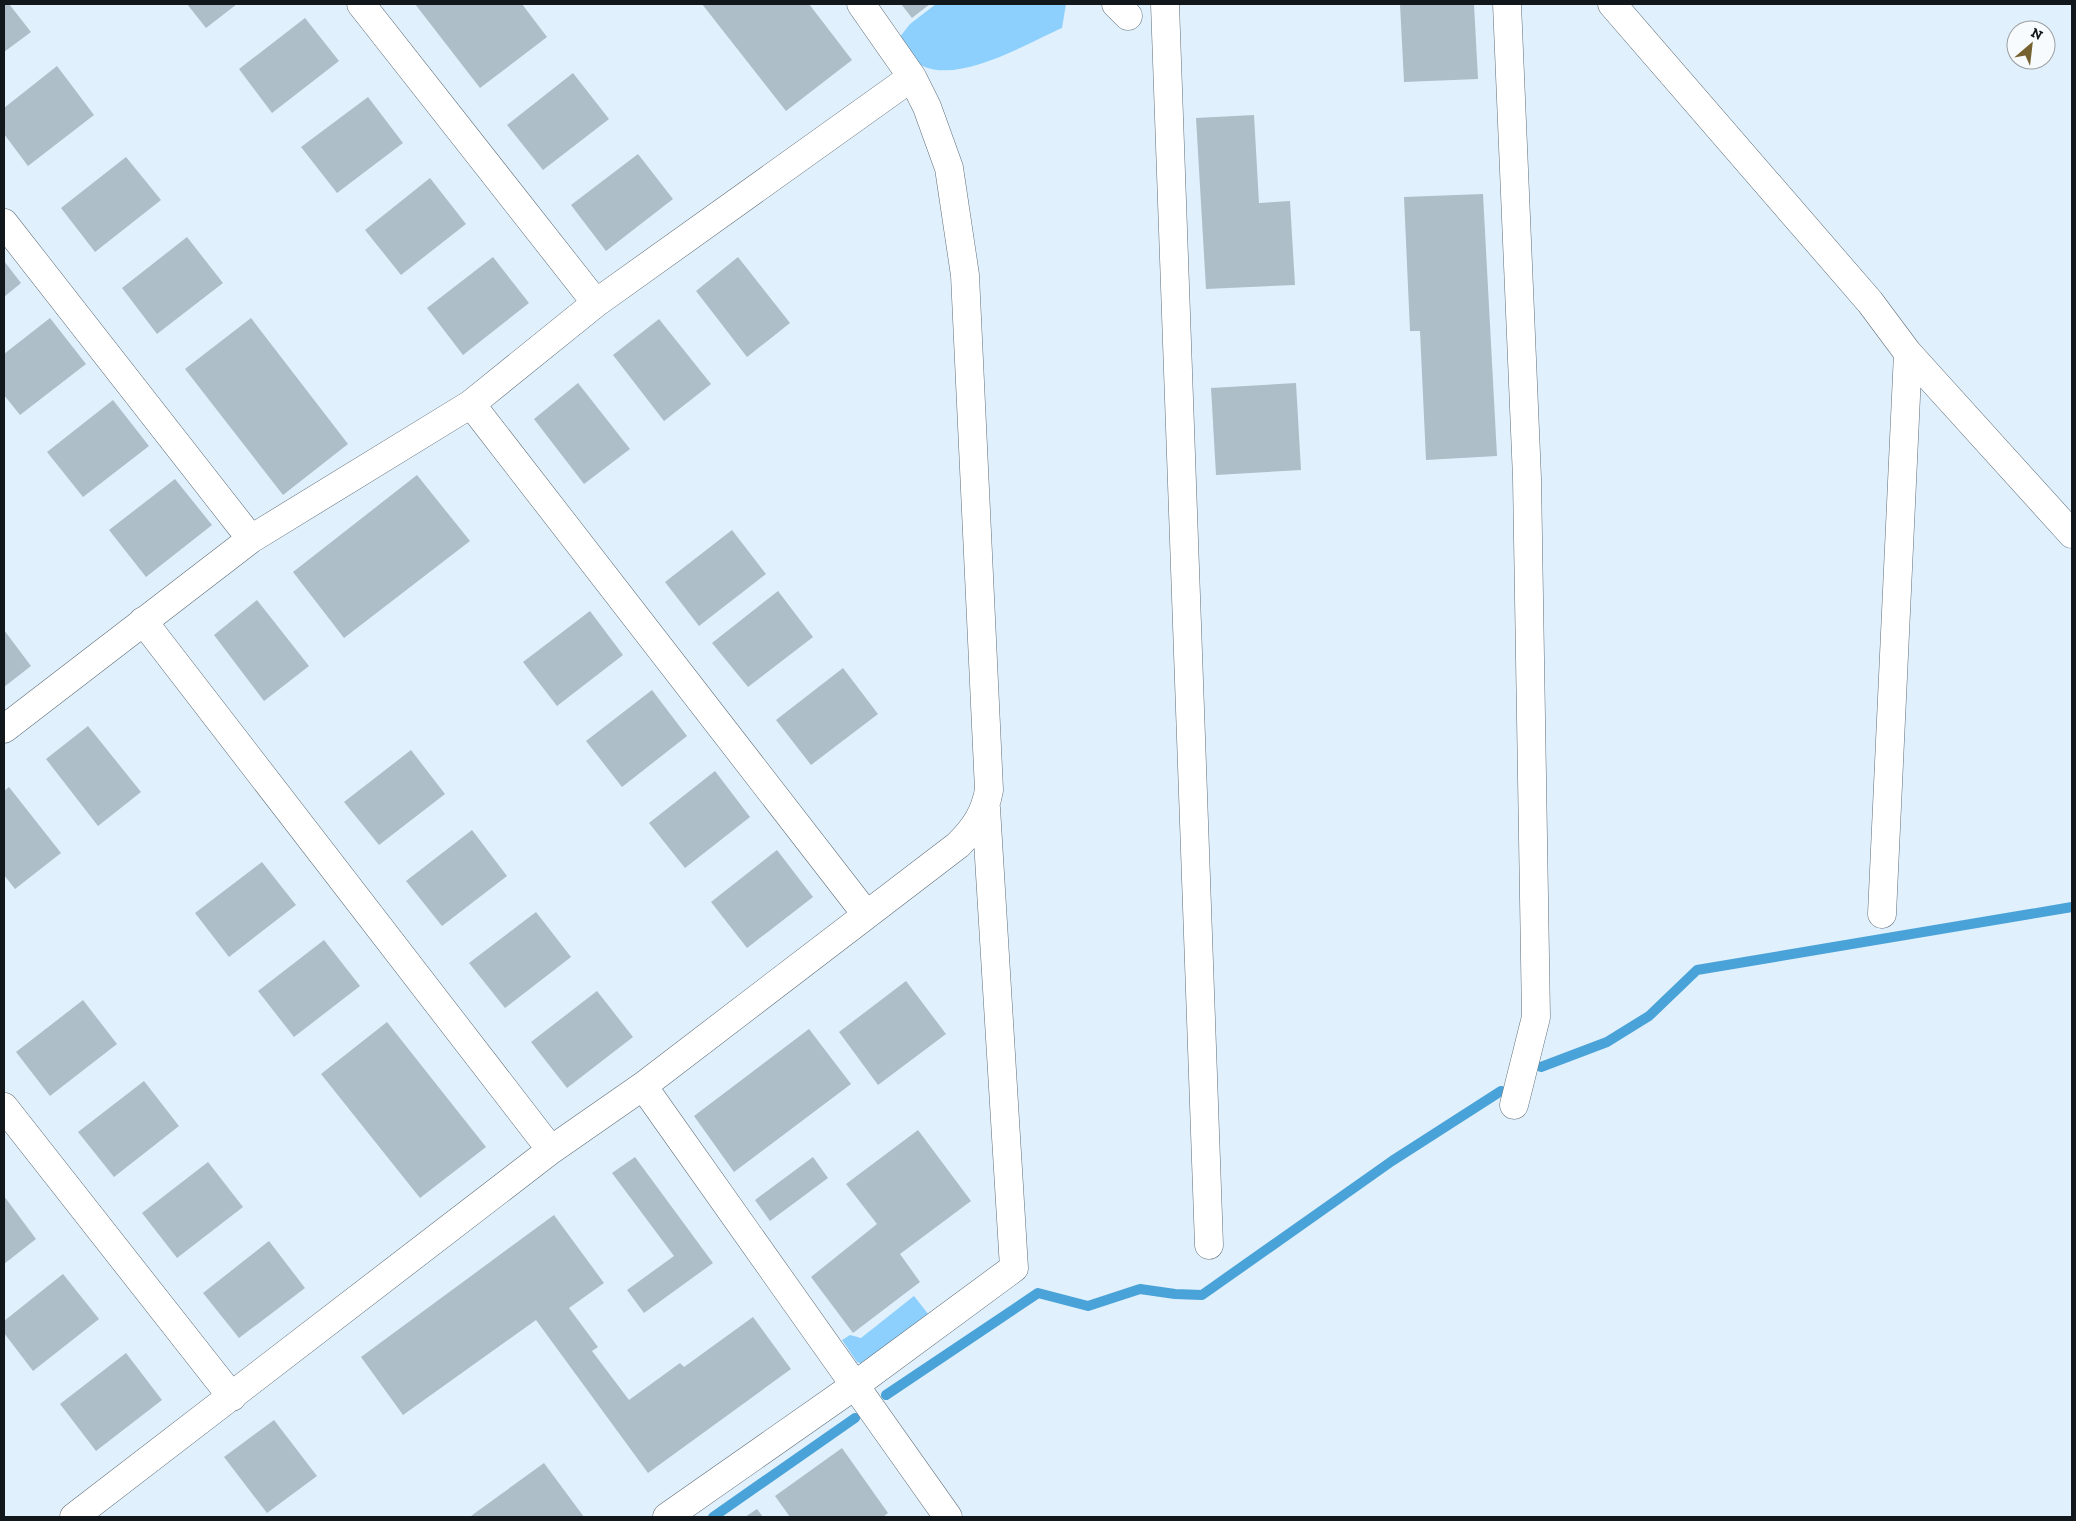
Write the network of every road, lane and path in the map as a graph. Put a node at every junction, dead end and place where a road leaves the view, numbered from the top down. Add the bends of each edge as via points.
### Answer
1 (361, 4) edge
2 (861, 4) edge
3 (1165, 4) edge
4 (1507, 4) edge
5 (1612, 4) edge
6 (912, 77) junction
7 (4, 223) edge
8 (596, 303) junction
9 (1908, 353) junction
10 (471, 404) junction
11 (2072, 534) edge
12 (251, 539) junction
13 (143, 621) junction
14 (4, 729) edge
15 (986, 808) junction
16 (866, 914) junction
17 (1882, 914) dead end
18 (643, 1086) junction
19 (1514, 1105) dead end
20 (4, 1107) edge
21 (552, 1150) junction
22 (1209, 1244) dead end
23 (854, 1386) junction
24 (232, 1396) junction
25 (74, 1517) edge
26 (667, 1517) edge
27 (948, 1517) edge

1 - 8 street
2 - 6 street
3 - 22 street
4 - 19 street via 1527,478 1536,1017
5 - 9 street via 1870,302
6 - 8 street
6 - 15 street via 927,107 949,168 965,275 990,790
7 - 12 street
8 - 10 street
9 - 11 street
9 - 17 street
10 - 12 street
10 - 16 street
12 - 13 street
13 - 14 street
13 - 21 street
15 - 16 street via 973,830 958,845
15 - 23 street via 1014,1268
16 - 18 street
18 - 21 street
18 - 23 street
20 - 24 street
21 - 24 street
23 - 26 street
23 - 27 street
24 - 25 street

